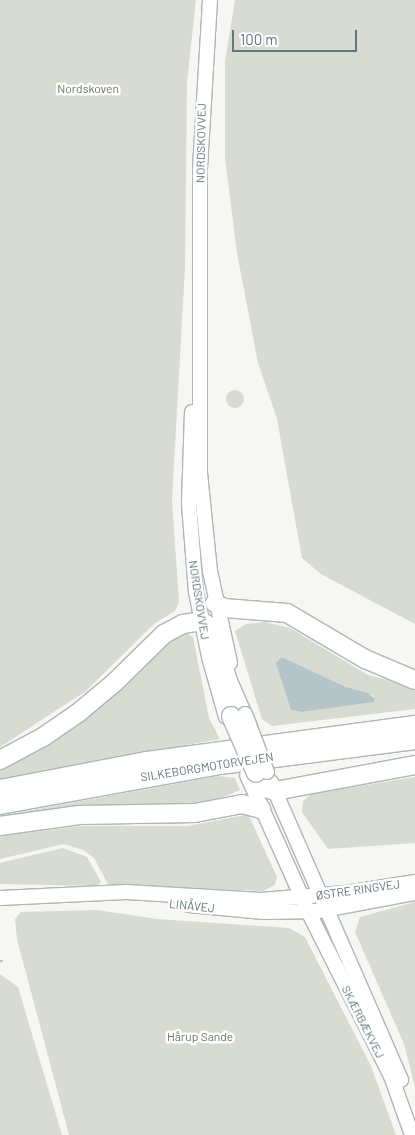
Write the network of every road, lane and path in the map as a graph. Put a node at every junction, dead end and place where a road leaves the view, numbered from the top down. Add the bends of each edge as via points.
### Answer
1 (210, 0) edge
2 (198, 286) junction
3 (210, 621) junction
4 (415, 680) edge
5 (215, 681) joint
6 (236, 716) junction
7 (415, 725) edge
8 (415, 740) edge
9 (256, 743) joint
10 (0, 760) edge
11 (415, 765) edge
12 (262, 780) junction
13 (0, 790) edge
14 (0, 805) edge
15 (216, 809) junction
16 (262, 809) junction
17 (0, 826) edge
18 (415, 883) edge
19 (415, 893) edge
20 (56, 895) junction
21 (0, 898) edge
22 (316, 903) junction
23 (415, 1131) edge
24 (412, 1135) edge

1 - 2 street, NORDSKOVVEJ via 202,94
2 - 3 street, NORDSKOVVEJ via 202,349 200,473
2 - 3 street, NORDSKOVVEJ via 189,504
3 - 4 highway via 261,609 287,613 365,659
3 - 5 street, NORDSKOVVEJ
3 - 6 highway
3 - 10 highway via 183,624 164,634 91,703 43,737
5 - 6 highway
6 - 9 highway, bridge
6 - 12 highway, bridge
7 - 13 highway, SILKEBORGMOTORVEJEN via 156,760
8 - 14 highway, SILKEBORGMOTORVEJEN via 211,766
9 - 12 street, bridge
11 - 12 highway
12 - 15 highway
12 - 16 street
12 - 22 street
15 - 16 highway via 251,804
15 - 17 highway via 195,813 79,815
16 - 22 street
18 - 22 street, ØSTRE RINGVEJ
19 - 22 street, ØSTRE RINGVEJ
20 - 21 street, LINÅVEJ
20 - 22 street, LINÅVEJ via 126,892
20 - 22 street, LINÅVEJ via 264,912
22 - 23 street, SKÆRBÆKVEJ via 379,1024 399,1072
22 - 24 street, SKÆRBÆKVEJ via 315,925 390,1076

